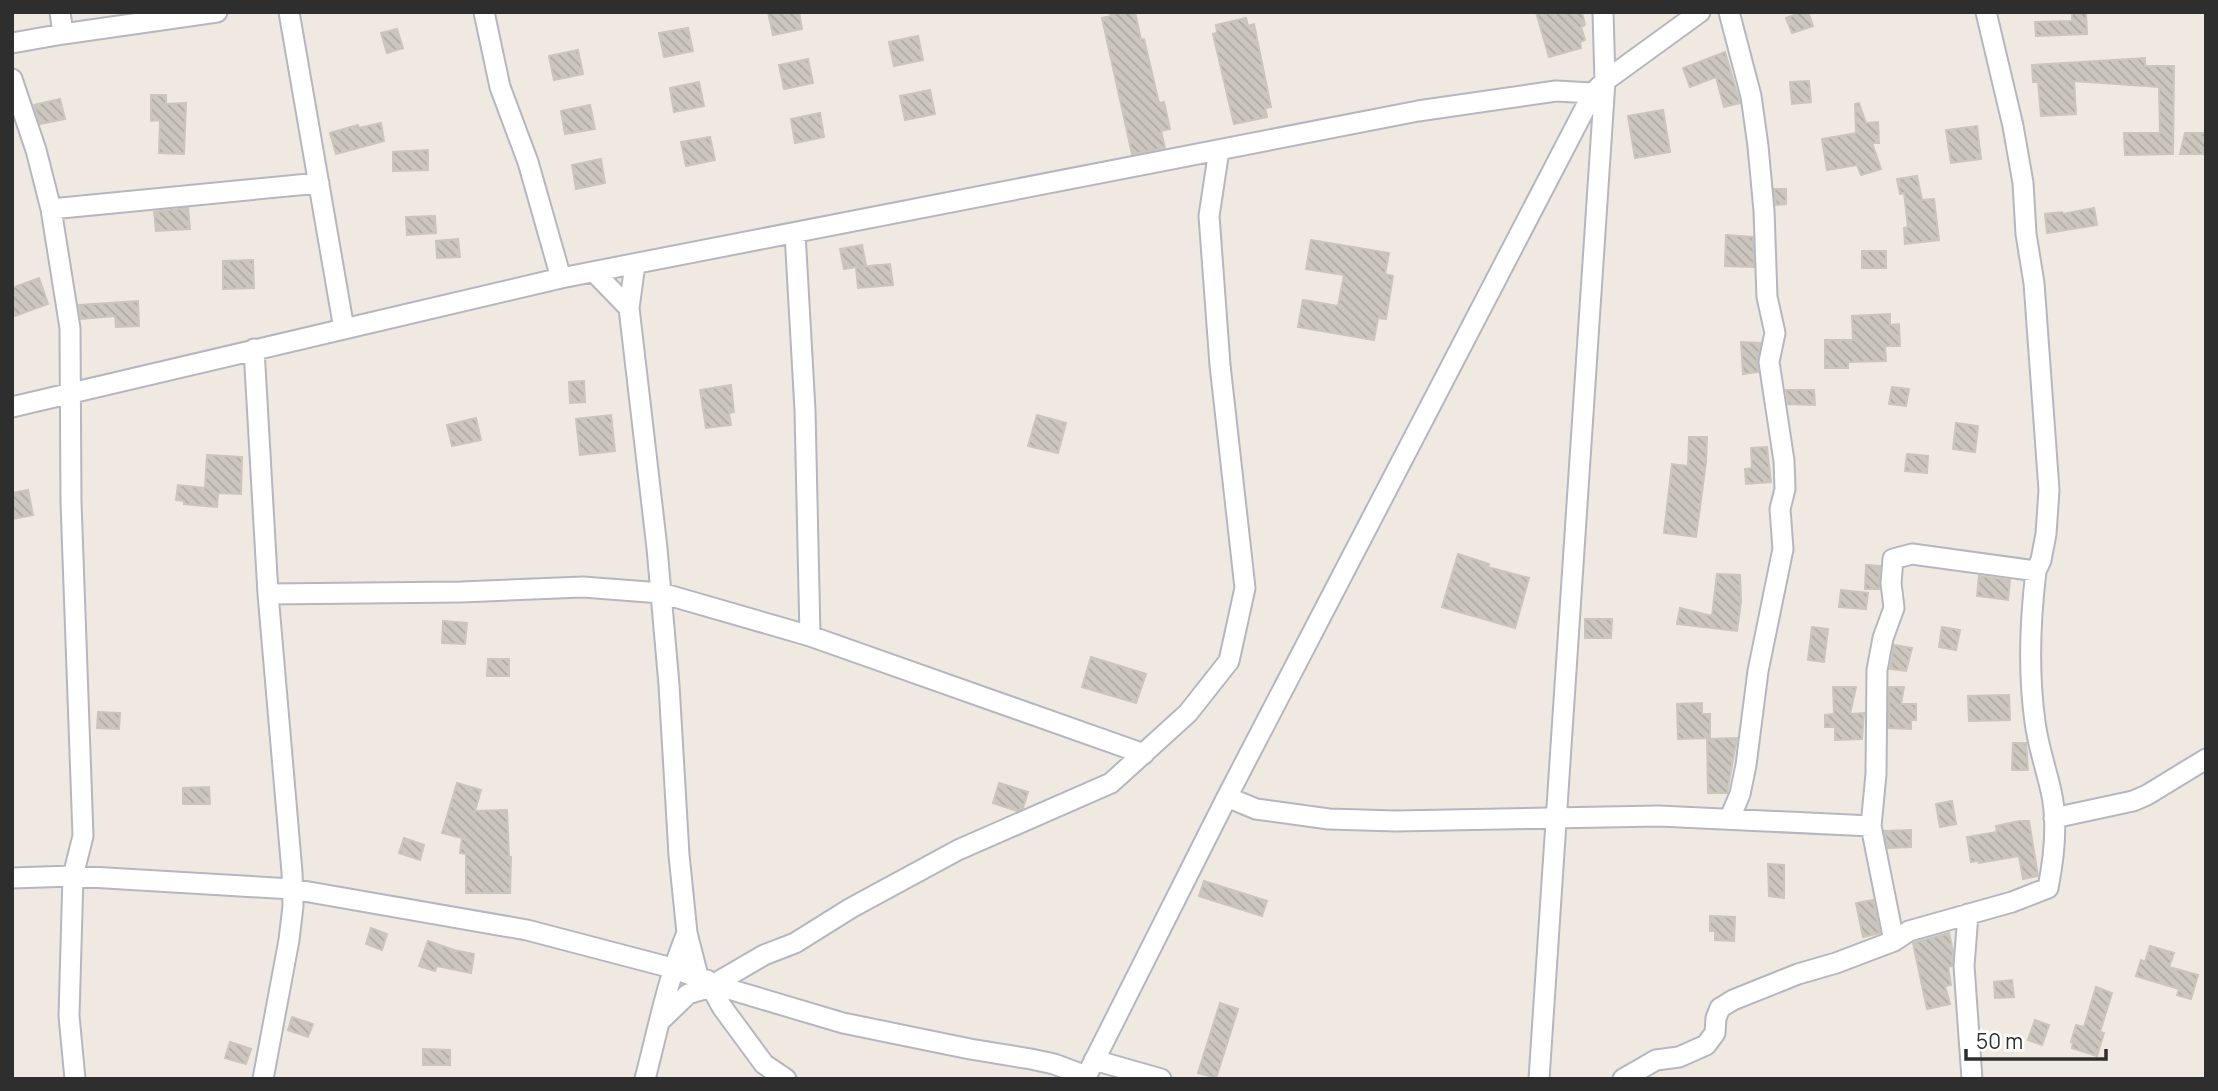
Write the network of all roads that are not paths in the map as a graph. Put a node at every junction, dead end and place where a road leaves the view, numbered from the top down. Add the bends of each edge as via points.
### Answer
1 (60, 12) edge
2 (217, 12) edge
3 (289, 12) edge
4 (484, 12) edge
5 (1603, 12) edge
6 (1700, 12) edge
7 (1729, 12) edge
8 (1986, 12) edge
9 (63, 34) junction
10 (12, 43) edge
11 (12, 79) edge
12 (1599, 87) junction
13 (1219, 150) junction
14 (318, 183) junction
15 (51, 209) junction
16 (795, 233) junction
17 (635, 264) junction
18 (594, 272) junction
19 (561, 278) junction
20 (629, 308) junction
21 (344, 329) junction
22 (254, 349) junction
23 (71, 395) junction
24 (12, 407) edge
25 (2036, 571) junction
26 (661, 593) junction
27 (268, 594) junction
28 (810, 636) junction
29 (1144, 754) junction
30 (2206, 759) edge
31 (1227, 797) junction
32 (1730, 818) junction
33 (2054, 818) junction
34 (1557, 819) junction
35 (1871, 826) junction
36 (73, 876) junction
37 (12, 878) edge
38 (292, 889) junction
39 (1968, 914) junction
40 (687, 933) junction
41 (1894, 941) junction
42 (672, 968) junction
43 (706, 978) junction
44 (660, 1021) junction
45 (1088, 1072) edge
46 (74, 1078) edge
47 (263, 1079) edge
48 (645, 1079) edge
49 (786, 1079) edge
50 (1161, 1079) edge
51 (1539, 1079) edge
52 (1623, 1079) edge
53 (1972, 1079) edge

1 - 9 street
2 - 9 street
3 - 14 street
4 - 19 street via 500,87 528,162
5 - 12 street
6 - 12 street
7 - 32 street via 1751,96 1758,146 1767,297 1775,333 1769,362 1785,489 1780,509 1783,549 1758,671 1746,765
8 - 25 street via 2013,126 2034,283 2049,490 2046,534
9 - 10 street
11 - 15 street
12 - 13 street via 1430,109
12 - 31 street
12 - 34 street
13 - 16 street
13 - 29 street via 1209,216 1245,588 1229,662 1188,713
14 - 15 street
14 - 21 street
15 - 23 street via 70,328
16 - 17 street
16 - 28 street via 806,410
17 - 18 street
17 - 20 street
18 - 19 street
18 - 20 street
19 - 21 street
20 - 26 street
21 - 22 street
22 - 23 street
22 - 27 street
23 - 24 street
23 - 36 street via 83,836
25 - 33 street via 2032,703
25 - 35 street via 1912,554 1893,559 1894,608 1877,670
26 - 27 street via 583,587
26 - 28 street
26 - 40 street
27 - 38 street
28 - 29 street
29 - 43 street via 1111,783 958,850 735,973
30 - 33 street via 2147,795
31 - 34 street via 1256,808 1329,819
31 - 45 street
32 - 34 street
32 - 35 street
33 - 39 street via 2048,888
34 - 51 street
35 - 41 street
36 - 37 street
36 - 38 street
36 - 46 street via 69,1016
38 - 42 street via 527,930
38 - 47 street via 289,940
39 - 41 street via 1909,931
39 - 53 street via 1964,966
40 - 42 street
40 - 43 street
41 - 52 street via 1733,1000 1720,1008 1715,1033 1706,1045 1679,1057 1656,1060
42 - 43 street
42 - 44 street
43 - 44 street
43 - 45 street via 843,1023
43 - 49 street via 764,1064
44 - 48 street
45 - 50 street

